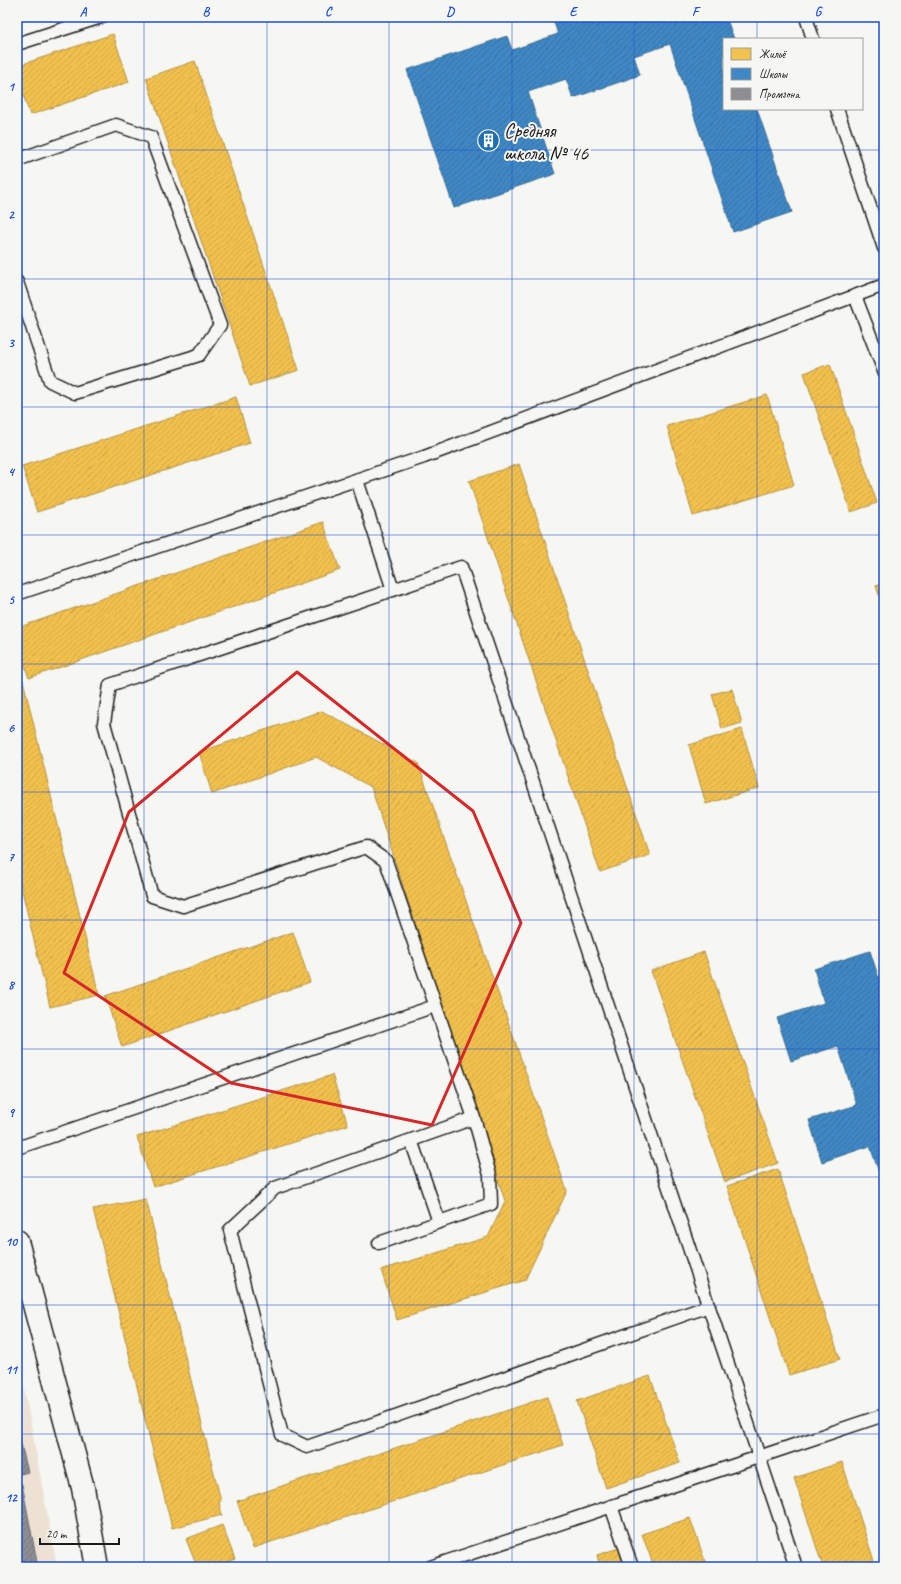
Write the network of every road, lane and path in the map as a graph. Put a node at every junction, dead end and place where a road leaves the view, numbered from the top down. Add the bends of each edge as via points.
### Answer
1 (101, 17) edge
2 (806, 17) edge
3 (813, 38) edge
4 (17, 44) edge
5 (837, 110) edge
6 (17, 160) edge
7 (884, 248) edge
8 (17, 282) edge
9 (884, 285) edge
10 (855, 296) junction
11 (883, 368) edge
12 (357, 480) junction
13 (393, 590) junction
14 (17, 594) edge
15 (435, 1006) junction
16 (474, 1118) junction
17 (411, 1140) junction
18 (17, 1148) edge
19 (439, 1222) junction
20 (17, 1241) edge
21 (379, 1243) dead end
22 (709, 1306) junction
23 (884, 1415) edge
24 (759, 1456) junction
25 (611, 1506) junction
26 (97, 1567) edge
27 (430, 1567) edge
28 (632, 1567) edge
29 (796, 1567) edge

1 - 4 lane
2 - 3 lane
5 - 7 lane
6 - 8 lane via 116,126 151,137 220,325 199,355 75,393 50,381
9 - 10 lane
10 - 11 lane
10 - 12 lane
12 - 13 lane
12 - 14 lane
13 - 15 lane via 110,685 104,723 152,896 183,906 366,847 386,860
13 - 22 lane via 461,568
15 - 16 lane
15 - 18 lane
16 - 17 lane
16 - 19 lane via 490,1175 492,1204
17 - 19 lane
17 - 22 lane via 275,1188 230,1230 282,1435 307,1447
19 - 21 lane
20 - 26 street via 83,1488
22 - 24 lane
23 - 24 lane
24 - 25 lane
24 - 29 lane
25 - 27 lane
25 - 28 lane

